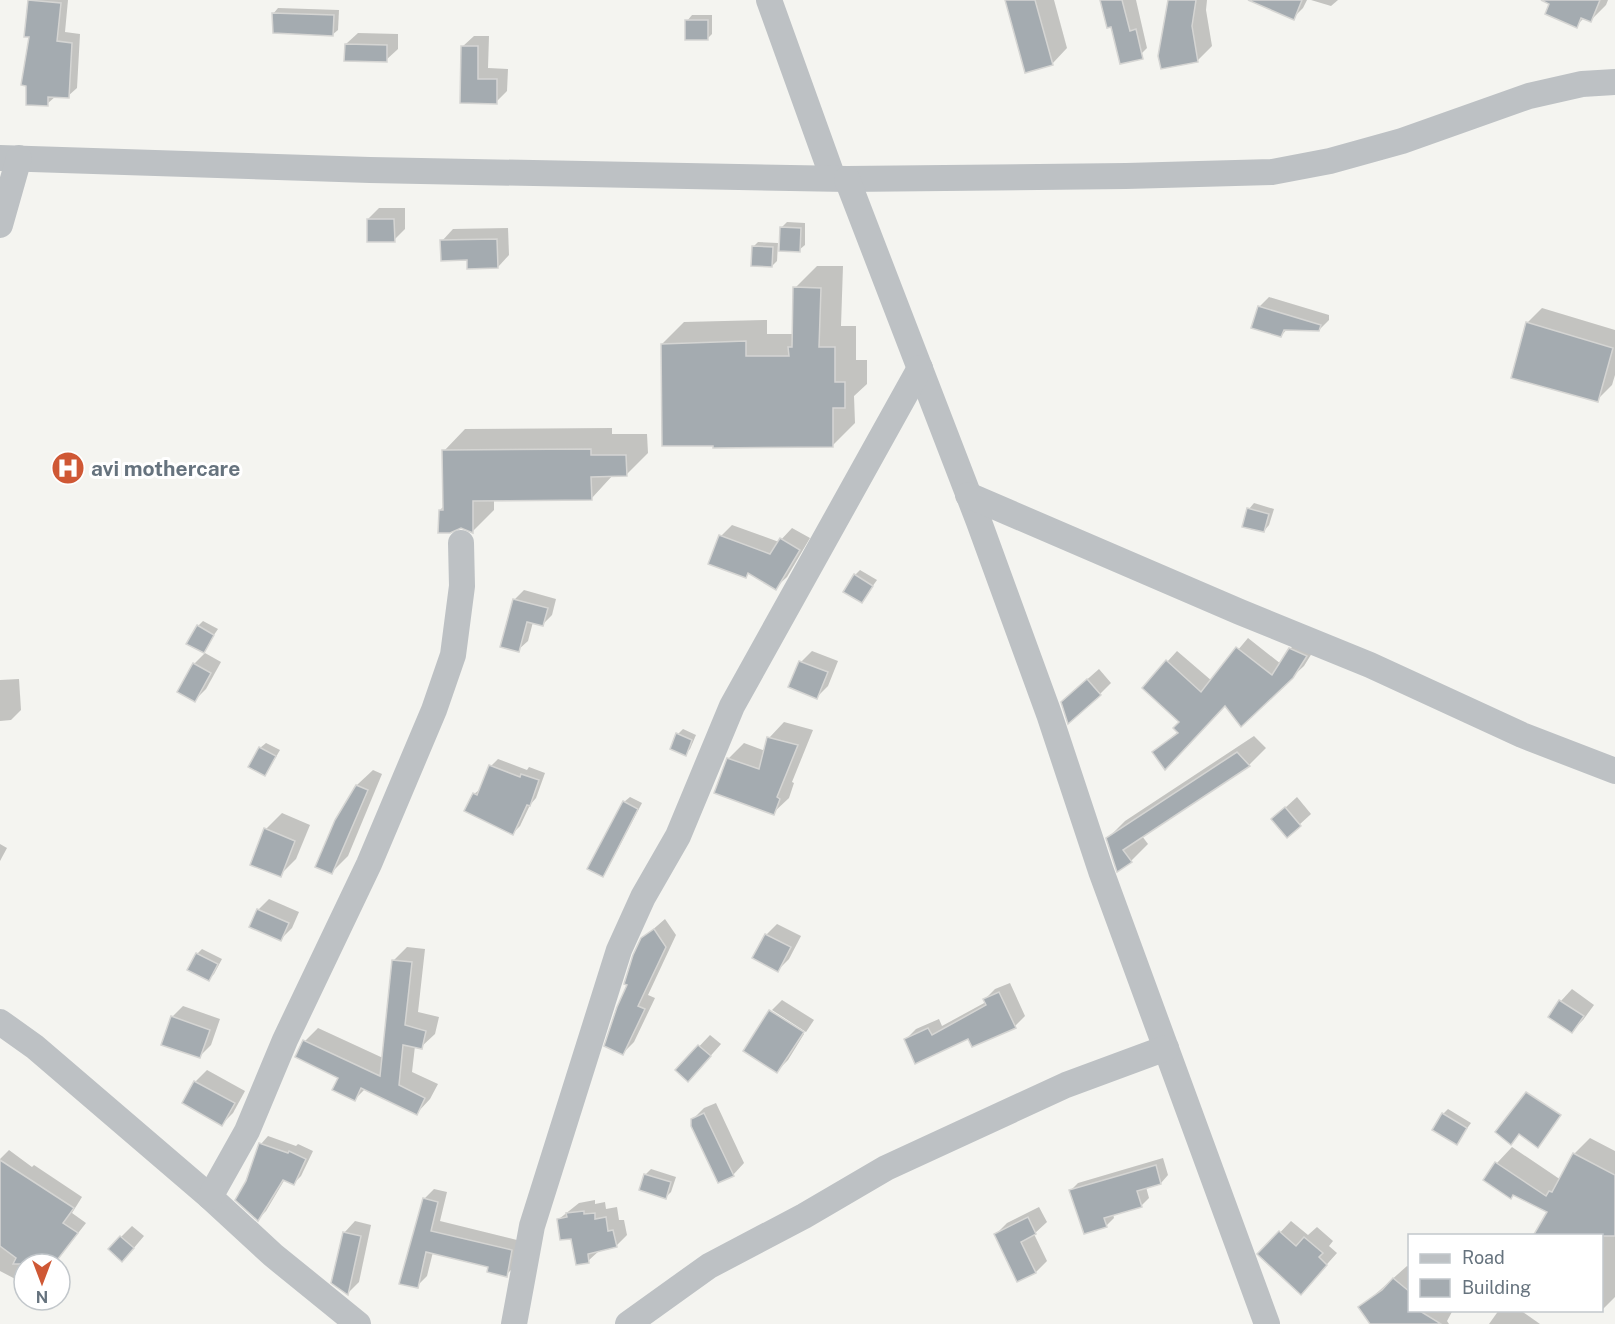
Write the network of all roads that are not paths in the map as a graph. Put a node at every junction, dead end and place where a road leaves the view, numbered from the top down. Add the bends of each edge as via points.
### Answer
1 (769, 0) edge
2 (1615, 82) edge
3 (10, 158) edge
4 (840, 179) junction
5 (0, 225) edge
6 (920, 368) junction
7 (968, 495) junction
8 (460, 543) dead end
9 (1615, 771) edge
10 (0, 1022) edge
11 (1166, 1048) junction
12 (210, 1197) junction
13 (358, 1324) edge
14 (514, 1324) edge
15 (628, 1324) edge
16 (1267, 1324) edge

1 - 4 street
2 - 4 street via 1581,84 1529,96 1402,141 1272,172
3 - 4 street via 370,171
3 - 5 street
4 - 6 street
6 - 7 street
6 - 14 street via 732,706 678,836 643,897 619,951 532,1226
7 - 9 street via 1370,665 1522,735
7 - 11 street
8 - 12 street via 462,586 453,655 434,710 369,864 285,1040 247,1131
10 - 12 street via 35,1047
11 - 15 street via 1066,1085 886,1167 710,1266
11 - 16 street
12 - 13 street

